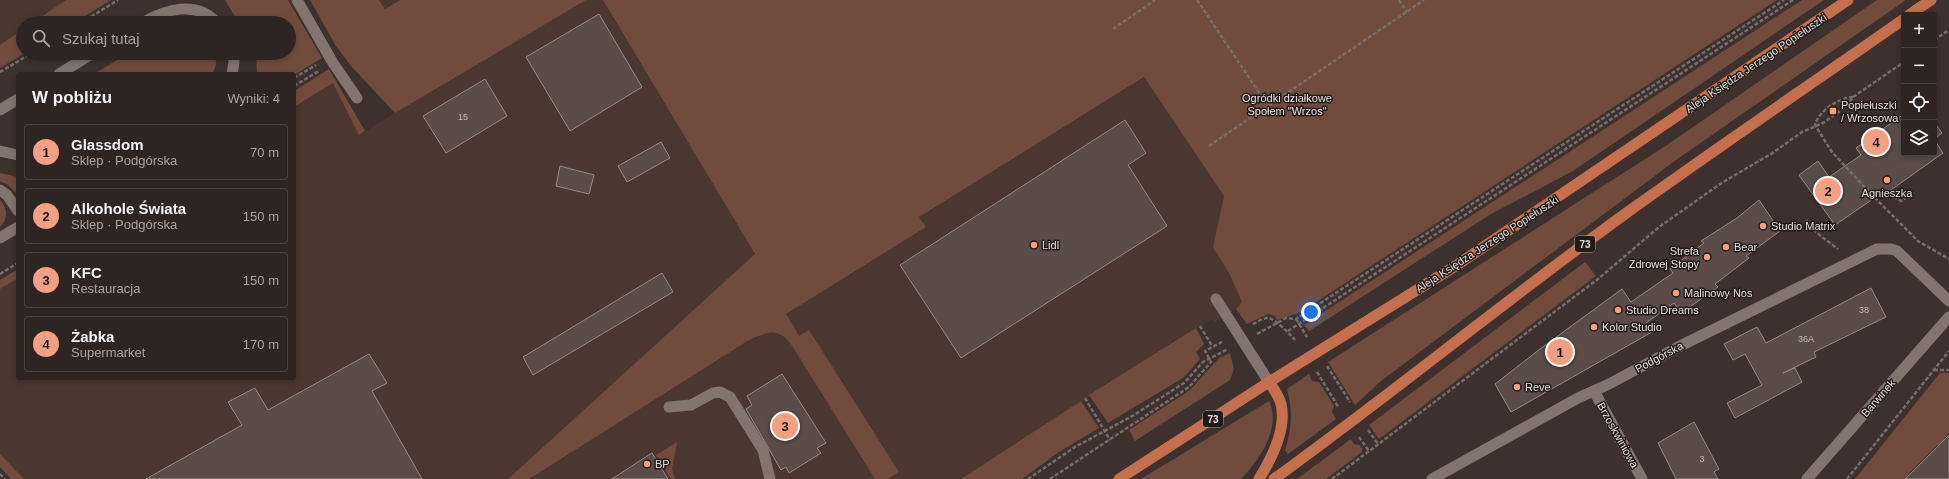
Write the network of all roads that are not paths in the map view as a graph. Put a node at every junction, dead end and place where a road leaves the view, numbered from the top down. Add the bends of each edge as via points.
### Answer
1 (297, 0) edge
2 (1848, 0) edge
3 (1931, 0) edge
4 (1913, 12) edge
5 (153, 16) edge
6 (212, 16) edge
7 (1901, 21) edge
8 (81, 60) edge
9 (234, 60) edge
10 (61, 72) edge
11 (232, 72) edge
12 (357, 98) dead end
13 (16, 100) edge
14 (0, 110) edge
15 (0, 151) edge
16 (16, 155) edge
17 (0, 190) edge
18 (16, 208) edge
19 (16, 228) edge
20 (0, 238) edge
21 (1216, 299) dead end
22 (1949, 301) edge
23 (1949, 316) edge
24 (1269, 382) junction
25 (1594, 392) junction
26 (669, 408) dead end
27 (770, 479) edge
28 (1119, 479) edge
29 (1259, 479) edge
30 (1274, 479) edge
31 (1432, 479) edge
32 (1642, 479) edge
33 (1807, 479) edge

1 - 12 street via 331,60
2 - 24 main road, Aleja Księdza Jerzego Popiełuszki / 73 via 1457,265
3 - 4 main road
5 - 6 street via 180,6 199,8
7 - 30 main road, 73 via 1624,215
8 - 10 street
9 - 11 street
13 - 14 street
15 - 16 street
17 - 18 street via 7,194
19 - 20 street
21 - 24 street
22 - 25 street, Podgórska via 1905,258 1892,249 1877,249 1680,346
23 - 33 street, Barwinek
24 - 28 main road, Aleja Księdza Jerzego Popiełuszki / 73
24 - 29 main road via 1281,405 1281,428 1269,462
25 - 31 street, Podgórska via 1578,398
25 - 32 street, Brzoskwiniowa
26 - 27 street via 688,406 716,392 730,397 763,450

